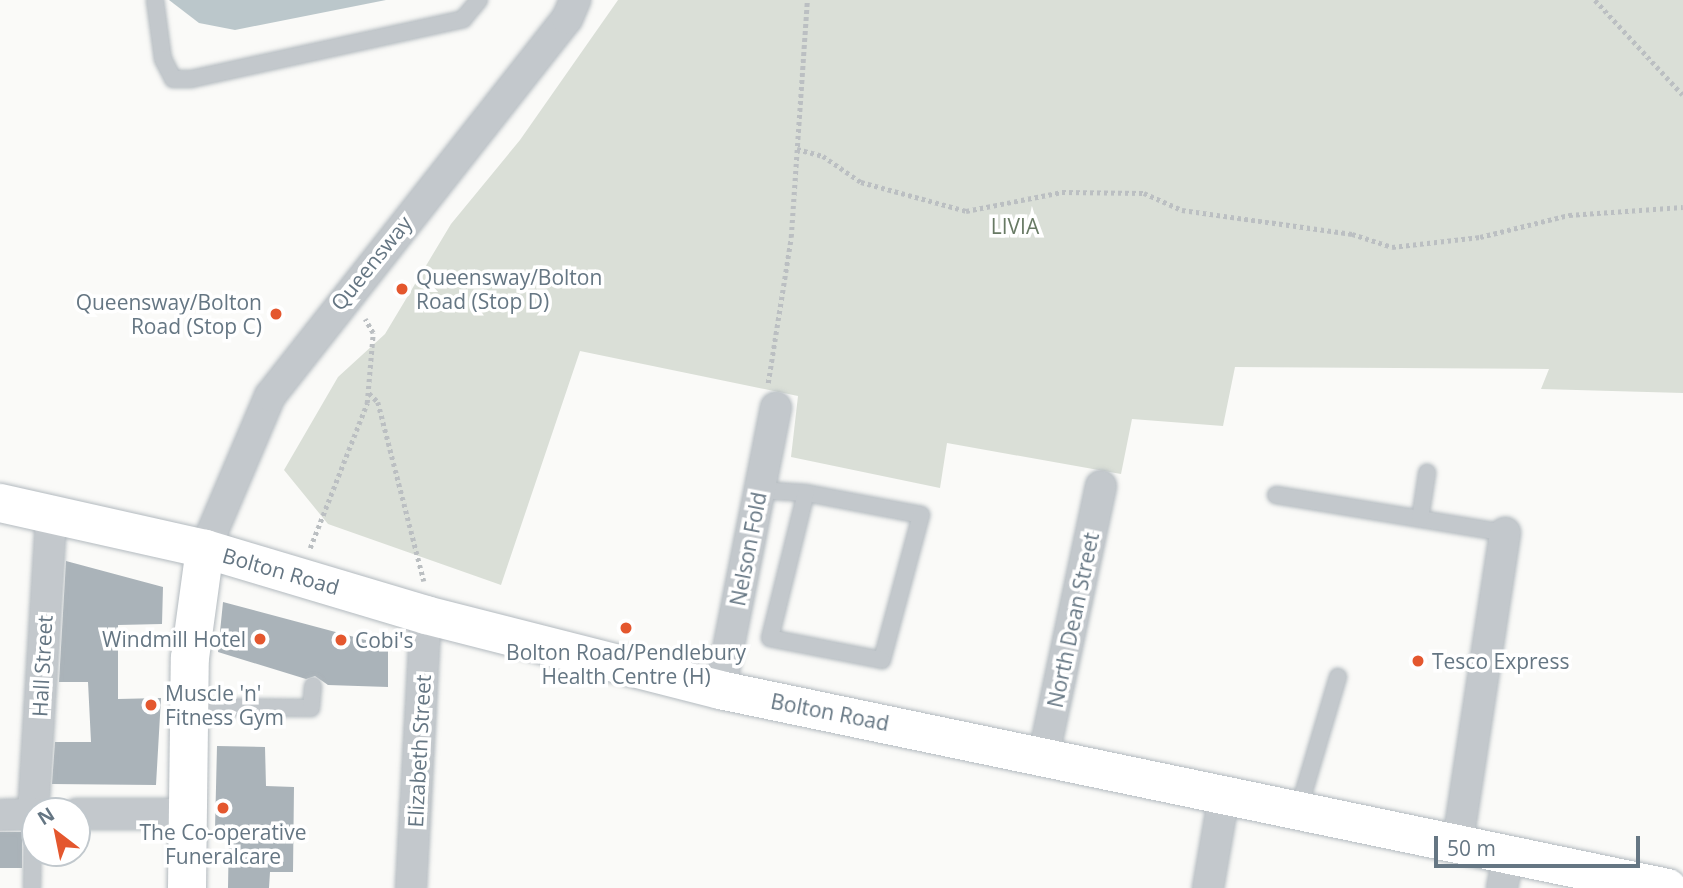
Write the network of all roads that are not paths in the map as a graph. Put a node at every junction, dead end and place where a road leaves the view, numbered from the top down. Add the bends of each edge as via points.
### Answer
1 (155, 0) edge
2 (480, 0) edge
3 (575, 0) edge
4 (776, 407) road end
5 (1427, 473) dead end
6 (1101, 486) dead end
7 (760, 490) junction
8 (806, 493) junction
9 (1276, 495) dead end
10 (0, 503) edge
11 (51, 518) junction
12 (1420, 519) junction
13 (1505, 533) joint
14 (205, 550) junction
15 (426, 615) junction
16 (1338, 677) dead end
17 (313, 686) dead end
18 (720, 690) junction
19 (189, 707) junction
20 (1044, 754) junction
21 (1224, 795) junction
22 (35, 797) edge
23 (1298, 811) junction
24 (21, 814) edge
25 (91, 814) edge
26 (185, 814) junction
27 (0, 815) edge
28 (1457, 847) junction
29 (33, 867) edge
30 (1505, 873) edge
31 (32, 888) edge
32 (187, 888) edge
33 (411, 888) edge
34 (1208, 888) edge
35 (1668, 888) edge

1 - 2 lane via 163,59 173,79 191,79 463,19
3 - 14 street, Queensway via 566,19 270,396
4 - 7 street, Nelson Fold
5 - 12 lane
6 - 20 street, North Dean Street
7 - 8 lane
7 - 18 street, Nelson Fold
8 - 8 lane via 921,515 882,660 770,638
9 - 12 lane
10 - 11 main road, Bolton Road
11 - 14 main road, Bolton Road
11 - 22 street, Hall Street
12 - 13 lane
13 - 28 street
14 - 15 main road, Bolton Road
14 - 19 main road via 194,599
15 - 18 main road, Bolton Road
15 - 33 street, Elizabeth Street
16 - 23 lane
17 - 19 lane via 311,708
18 - 20 main road, Bolton Road
19 - 26 main road
20 - 21 main road, Bolton Road
21 - 23 main road, Bolton Road
21 - 34 street
23 - 28 main road, Bolton Road
24 - 27 street
25 - 26 street
26 - 32 main road
28 - 30 main road, Bolton Road
29 - 31 lane
30 - 35 main road, Bolton Road

